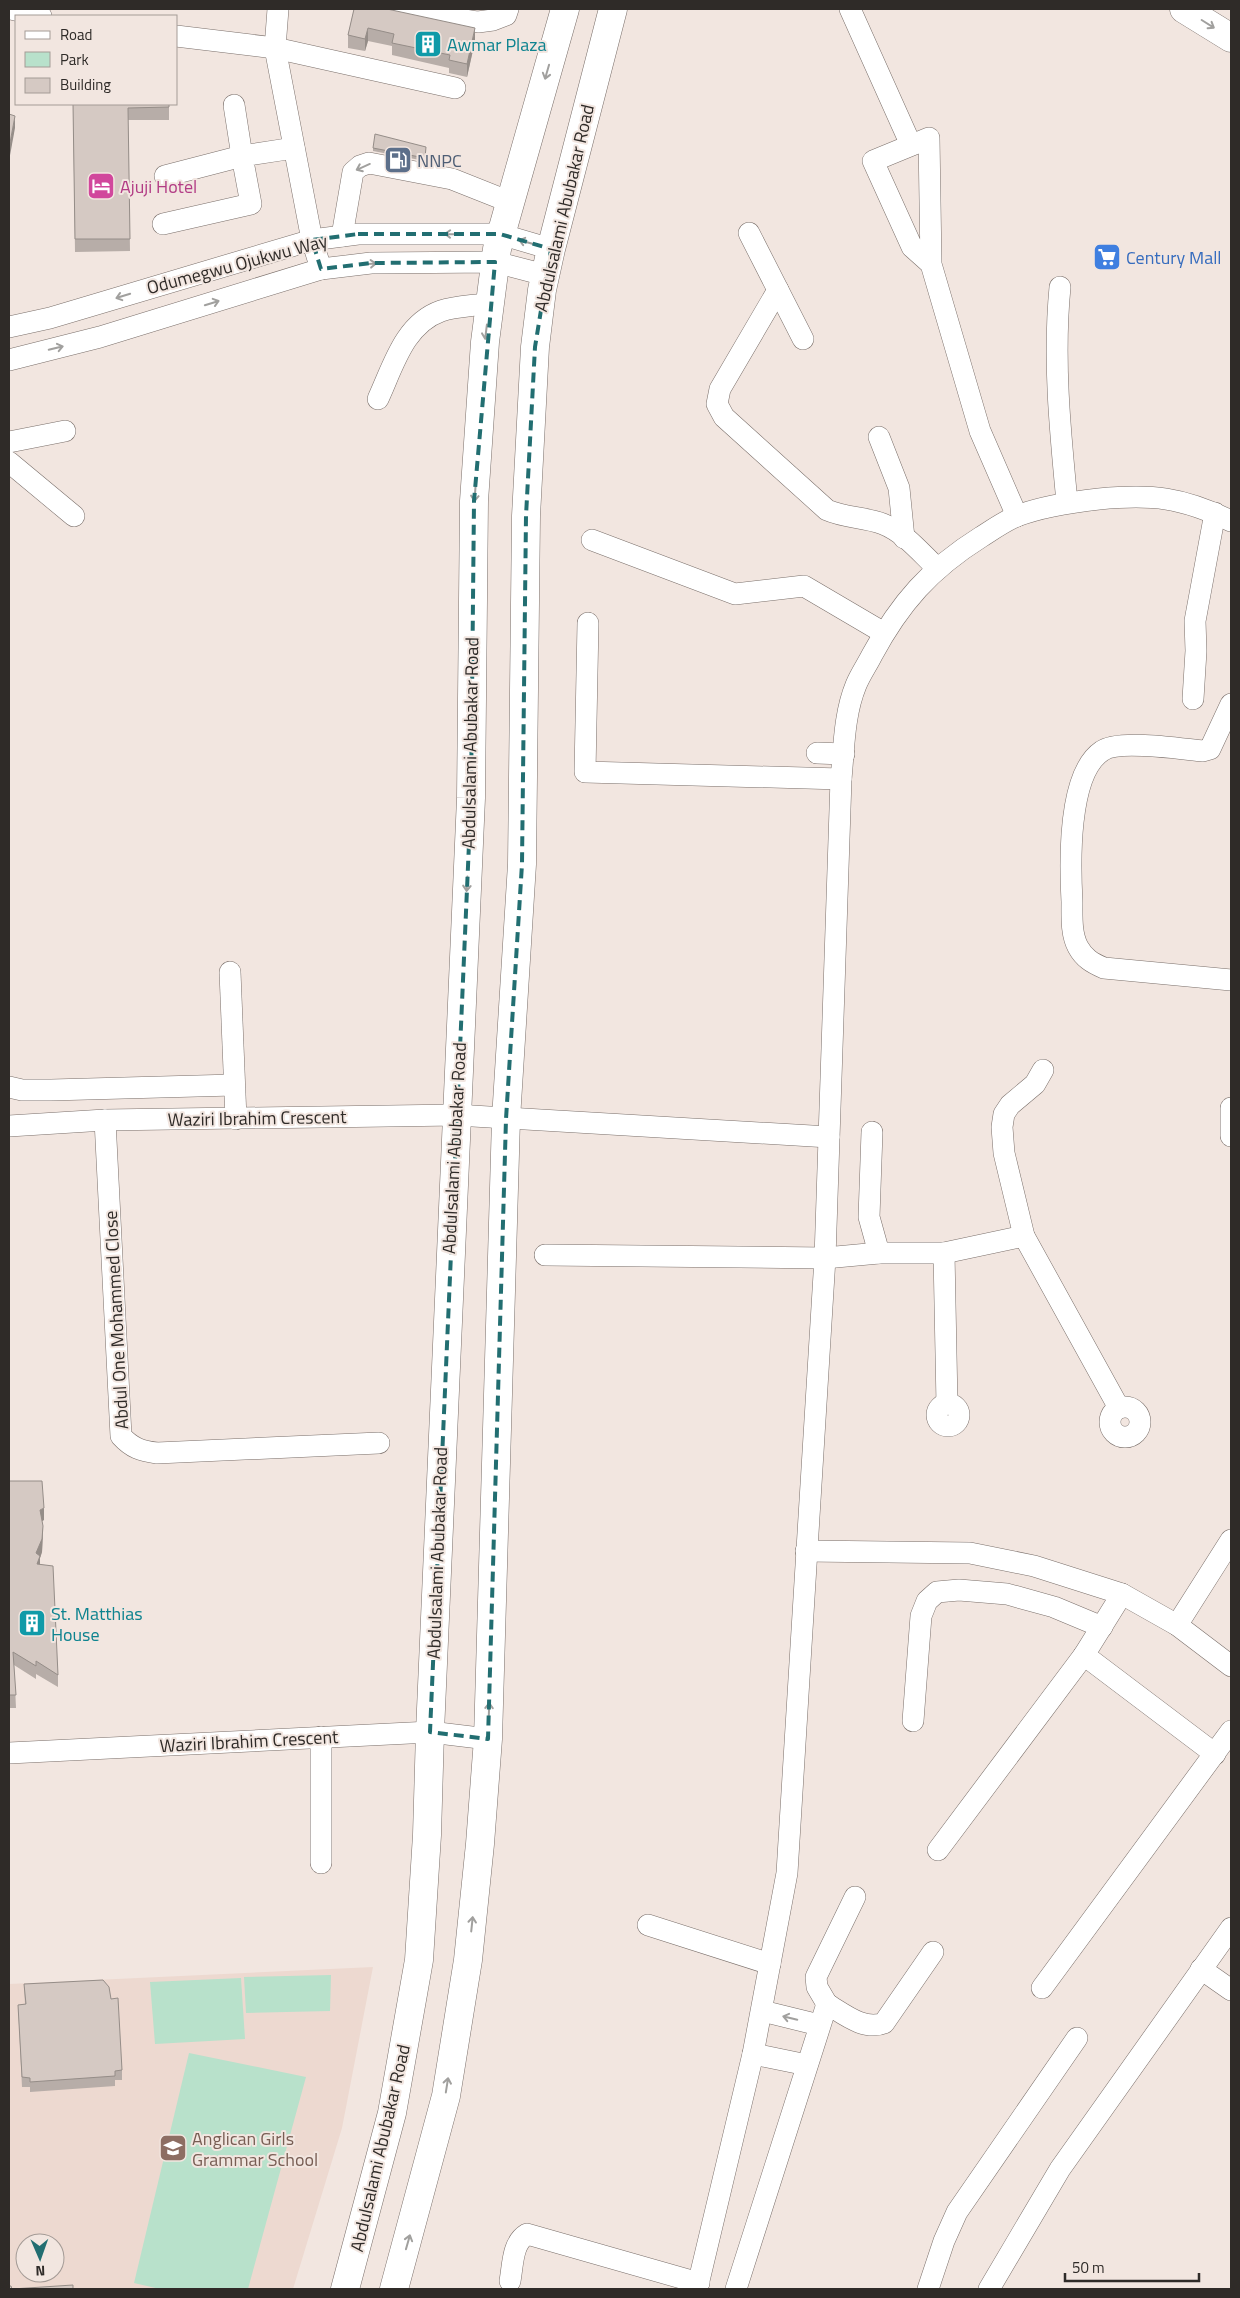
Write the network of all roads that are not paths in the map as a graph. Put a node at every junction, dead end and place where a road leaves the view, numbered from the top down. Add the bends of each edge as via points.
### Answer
1 (10, 9) edge
2 (278, 9) edge
3 (396, 9) edge
4 (508, 9) edge
5 (565, 9) edge
6 (613, 9) edge
7 (850, 9) edge
8 (1184, 9) edge
9 (37, 15) edge
10 (178, 36) edge
11 (1231, 38) edge
12 (275, 48) junction
13 (455, 88) dead end
14 (234, 105) dead end
15 (911, 145) junction
16 (294, 148) junction
17 (242, 156) junction
18 (165, 176) dead end
19 (510, 202) junction
20 (163, 224) dead end
21 (749, 233) dead end
22 (500, 234) junction
23 (342, 236) junction
24 (312, 240) junction
25 (551, 249) junction
26 (495, 262) junction
27 (931, 264) junction
28 (321, 269) junction
29 (545, 275) junction
30 (1060, 287) dead end
31 (778, 290) junction
32 (490, 303) junction
33 (9, 327) edge
34 (802, 339) dead end
35 (9, 360) edge
36 (378, 399) dead end
37 (65, 431) dead end
38 (879, 436) dead end
39 (9, 442) edge
40 (9, 462) edge
41 (1067, 502) junction
42 (74, 516) dead end
43 (1017, 516) junction
44 (1223, 517) edge
45 (904, 538) junction
46 (592, 540) dead end
47 (937, 568) junction
48 (588, 623) dead end
49 (884, 633) junction
50 (1193, 699) dead end
51 (1231, 704) edge
52 (817, 753) dead end
53 (844, 754) junction
54 (841, 779) junction
55 (230, 972) dead end
56 (1231, 980) edge
57 (1043, 1070) dead end
58 (234, 1085) junction
59 (9, 1087) edge
60 (1231, 1108) edge
61 (456, 1115) junction
62 (236, 1119) junction
63 (506, 1119) junction
64 (105, 1120) junction
65 (9, 1126) edge
66 (872, 1132) dead end
67 (1231, 1136) edge
68 (830, 1137) junction
69 (1024, 1236) junction
70 (879, 1253) junction
71 (944, 1253) junction
72 (544, 1255) dead end
73 (825, 1258) junction
74 (947, 1404) dead end
75 (1119, 1408) dead end
76 (379, 1443) dead end
77 (1231, 1540) edge
78 (806, 1551) junction
79 (1122, 1594) junction
80 (1177, 1625) junction
81 (1102, 1626) junction
82 (1084, 1655) junction
83 (1231, 1666) edge
84 (913, 1721) dead end
85 (1231, 1731) edge
86 (430, 1732) junction
87 (321, 1737) junction
88 (488, 1739) junction
89 (9, 1754) edge
90 (1215, 1754) junction
91 (938, 1850) dead end
92 (321, 1863) dead end
93 (855, 1897) dead end
94 (648, 1925) dead end
95 (1231, 1928) edge
96 (933, 1952) dead end
97 (770, 1964) junction
98 (1201, 1969) junction
99 (1042, 1988) dead end
100 (1231, 1990) edge
101 (827, 2004) junction
102 (762, 2011) junction
103 (819, 2025) junction
104 (1077, 2038) dead end
105 (753, 2054) junction
106 (807, 2065) junction
107 (510, 2281) dead end
108 (698, 2286) edge
109 (345, 2289) edge
110 (394, 2289) edge
111 (736, 2289) edge
112 (928, 2289) edge
113 (989, 2289) edge

1 - 9 street
2 - 12 street
3 - 4 street via 478,22 506,16
5 -> 19 main road, Abdulsalami Abubakar Road
6 - 25 main road, Abdulsalami Abubakar Road
7 - 15 street
8 -> 11 main road
10 - 12 street
12 - 13 street
12 - 16 street
14 - 17 street
15 - 27 street via 929,138
15 - 27 street via 873,161 912,247
16 - 17 street
16 - 24 street
17 - 18 street
17 - 20 street via 251,204
19 - 22 main road, Abdulsalami Abubakar Road
19 -> 23 street via 452,179 369,163 353,172
21 - 31 street
22 -> 23 street, Odumegwu Ojukwu Way
25 -> 22 street, Odumegwu Ojukwu Way
22 - 26 main road, Abdulsalami Abubakar Road
23 - 24 street, Odumegwu Ojukwu Way
24 - 28 street
24 -> 33 street, Odumegwu Ojukwu Way via 50,318
25 - 29 main road, Abdulsalami Abubakar Road
28 -> 26 street, Odumegwu Ojukwu Way via 371,263
26 - 29 street, Odumegwu Ojukwu Way
26 - 32 main road, Abdulsalami Abubakar Road
27 - 43 street via 980,431
35 -> 28 street, Odumegwu Ojukwu Way via 100,337
29 - 63 main road, Abdulsalami Abubakar Road via 534,346 527,498 522,864
30 - 41 street via 1056,327 1058,405
31 - 34 street
31 - 45 street via 720,389 717,404 724,417 827,510 841,516 882,523
32 - 36 street via 442,311 424,318 410,332
32 -> 61 main road, Abdulsalami Abubakar Road via 474,501 471,798
37 - 39 street
38 - 45 street via 899,488
40 - 42 street
41 - 43 street
41 - 44 street via 1128,496 1164,497
43 - 47 street via 957,552
44 - 50 street via 1196,621
45 - 47 street
46 - 49 street via 735,594 804,586
47 - 49 street via 916,589
48 - 54 street via 584,772
49 - 53 street via 856,685
51 - 56 street via 1210,749 1126,745 1103,750 1091,761 1081,782 1069,853 1073,931 1077,945 1092,963 1104,968
52 - 53 street
53 - 54 street
54 - 68 street
55 - 58 street
57 - 69 street via 1035,1084 1010,1105 1004,1114 1002,1127 1004,1153
58 - 59 street via 51,1090
58 - 62 street
60 - 67 street
61 - 62 street, Waziri Ibrahim Crescent
61 - 63 street, Waziri Ibrahim Crescent
61 - 86 main road, Abdulsalami Abubakar Road
62 - 64 street, Waziri Ibrahim Crescent
63 - 68 street, Waziri Ibrahim Crescent
88 -> 63 main road, Abdulsalami Abubakar Road
64 - 65 street, Waziri Ibrahim Crescent
64 - 76 street, Abdul One Mohammed Close via 121,1436 141,1451 157,1452
66 - 70 street via 869,1216
68 - 73 street
69 - 71 street
69 - 75 street
70 - 71 street
70 - 73 street
71 - 74 street
72 - 73 street
73 - 78 street
77 - 80 street
78 - 79 street via 970,1553 1034,1566
78 - 97 street via 787,1873
79 - 80 street
79 - 81 street
80 - 83 street
81 - 82 street
81 - 84 street via 1054,1607 1007,1594 959,1590 937,1592 927,1601 921,1616
82 - 90 street
82 - 91 street
85 - 90 street
86 - 87 street, Waziri Ibrahim Crescent
86 - 88 street, Waziri Ibrahim Crescent
86 - 109 main road, Abdulsalami Abubakar Road via 427,1835 417,1969 392,2113
87 - 89 street, Waziri Ibrahim Crescent
87 - 92 street
110 -> 88 main road, Abdulsalami Abubakar Road via 446,2096 468,1960
90 - 99 street
93 - 101 street via 816,1977 817,1987
94 - 97 street
95 - 98 street
96 - 101 street via 884,2023 875,2027 865,2025
97 - 102 street
98 - 100 street
98 - 113 street via 1060,2169
101 - 103 street
103 -> 102 street
102 - 105 street
103 - 106 street
104 - 112 street via 957,2212
105 - 106 street
105 - 108 street
106 - 111 street
107 - 108 street via 516,2246 527,2234

